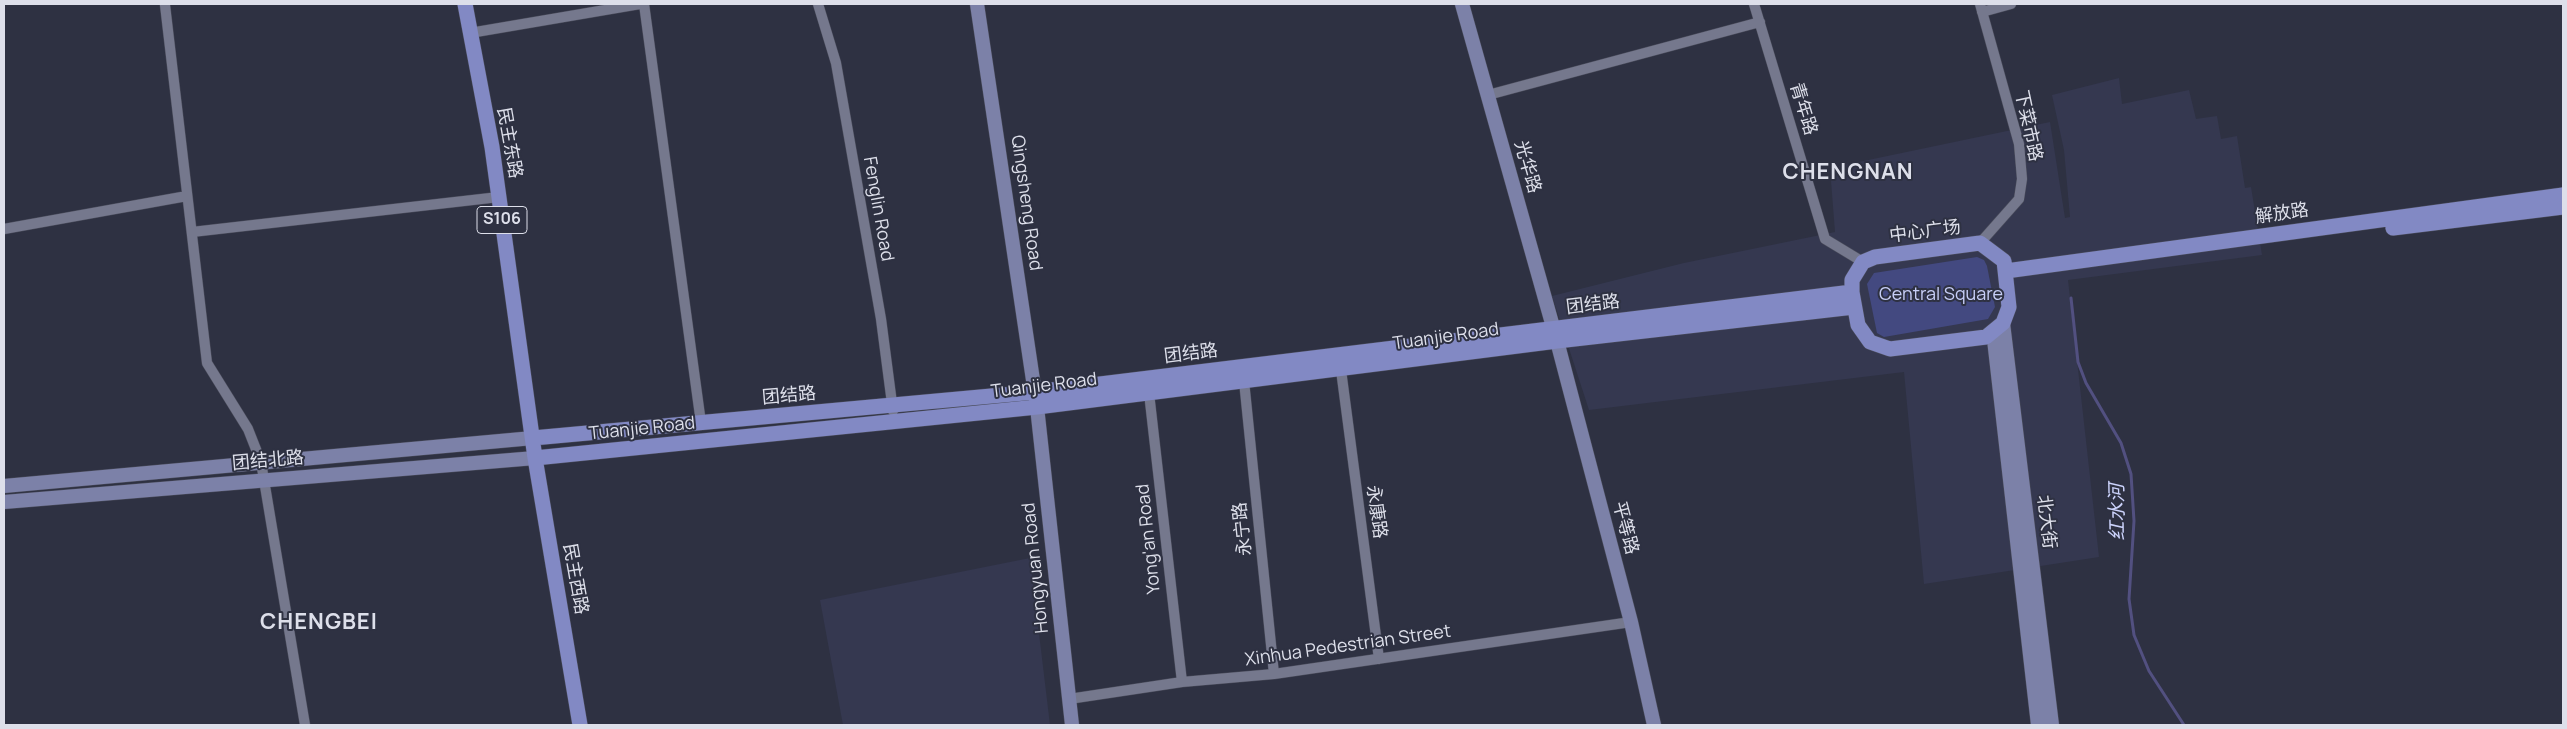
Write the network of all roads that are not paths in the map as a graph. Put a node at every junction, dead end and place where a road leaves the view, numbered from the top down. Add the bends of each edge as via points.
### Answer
1 (465, 4) edge
2 (640, 4) edge
3 (644, 4) edge
4 (818, 4) edge
5 (978, 4) edge
6 (1462, 4) edge
7 (1754, 4) edge
8 (2011, 4) edge
9 (165, 5) edge
10 (1981, 8) edge
11 (1760, 22) junction
12 (470, 33) junction
13 (1488, 95) junction
14 (2563, 195) edge
15 (187, 196) junction
16 (499, 197) junction
17 (2563, 208) edge
18 (4, 229) edge
19 (192, 232) junction
20 (1980, 243) junction
21 (1863, 262) junction
22 (2007, 276) junction
23 (1852, 292) junction
24 (1854, 307) junction
25 (1998, 327) junction
26 (1555, 335) junction
27 (1341, 370) junction
28 (1244, 381) junction
29 (1149, 392) junction
30 (1036, 399) junction
31 (892, 405) junction
32 (894, 422) junction
33 (701, 423) junction
34 (533, 438) junction
35 (535, 458) junction
36 (261, 462) junction
37 (265, 481) junction
38 (4, 486) edge
39 (4, 502) edge
40 (1631, 622) junction
41 (1379, 659) junction
42 (1274, 674) junction
43 (1182, 682) junction
44 (1069, 699) junction
45 (305, 725) edge
46 (580, 725) edge
47 (1072, 725) edge
48 (1654, 725) edge
49 (2038, 725) edge
50 (2052, 725) edge

1 - 12 main road, 民主东路 / S106
2 - 12 street
3 - 33 street
4 - 31 street, Fenglin Road via 836,63 881,319
5 - 30 main road, Qingsheng Road
6 - 13 main road, 光华路
7 - 11 street, 青年路
8 - 10 street
9 - 15 street
10 - 20 street, 下菜市路 via 2019,144 2022,179 2019,199
11 - 13 street
11 - 21 street, 青年路 via 1825,239
12 - 16 main road, 民主东路 / S106
13 - 26 main road, 光华路
14 - 22 main road, 解放路
15 - 18 street
15 - 19 street
16 - 19 street
16 - 34 main road, 民主东路 / S106
17 - 22 main road, 解放路
19 - 36 street via 207,363 248,429
20 - 21 main road, 中心广场 via 1874,257
20 - 22 main road, 中心广场 via 2004,261
21 - 23 main road via 1852,280
22 - 25 main road via 2009,307
23 - 24 main road
23 - 26 main road, 团结路
24 - 25 main road via 1858,325 1870,342 1890,349 1986,337
24 - 26 main road, 团结路
25 - 49 main road, 北大街
25 - 50 main road, 北大街
26 - 27 main road, Tuanjie Road
26 - 30 main road, 团结路
26 - 40 main road, 平等路
27 - 28 main road, Tuanjie Road
27 - 41 street, 永康路
28 - 29 main road, Tuanjie Road
28 - 42 street, 永宁路
29 - 30 main road, Tuanjie Road
29 - 43 street, Yong'an Road
30 - 31 main road, 团结路
30 - 32 main road, Tuanjie Road
30 - 44 main road, Hongyuan Road
31 - 32 street, Fenglin Road
31 - 33 main road, 团结路
32 - 35 main road, Tuanjie Road
33 - 34 main road, 团结路
34 - 35 main road, 民主西路 / S106
34 - 36 main road, 团结北路
35 - 37 main road, 团结北路
35 - 46 main road, 民主西路 / S106
36 - 37 street
36 - 38 main road, 团结北路
37 - 39 main road, 团结北路
37 - 45 street
40 - 41 street, Xinhua Pedestrian Street
40 - 48 main road, 平等路
41 - 42 street, Xinhua Pedestrian Street
42 - 43 street, Xinhua Pedestrian Street
43 - 44 street, Xinhua Pedestrian Street
44 - 47 main road, Hongyuan Road

